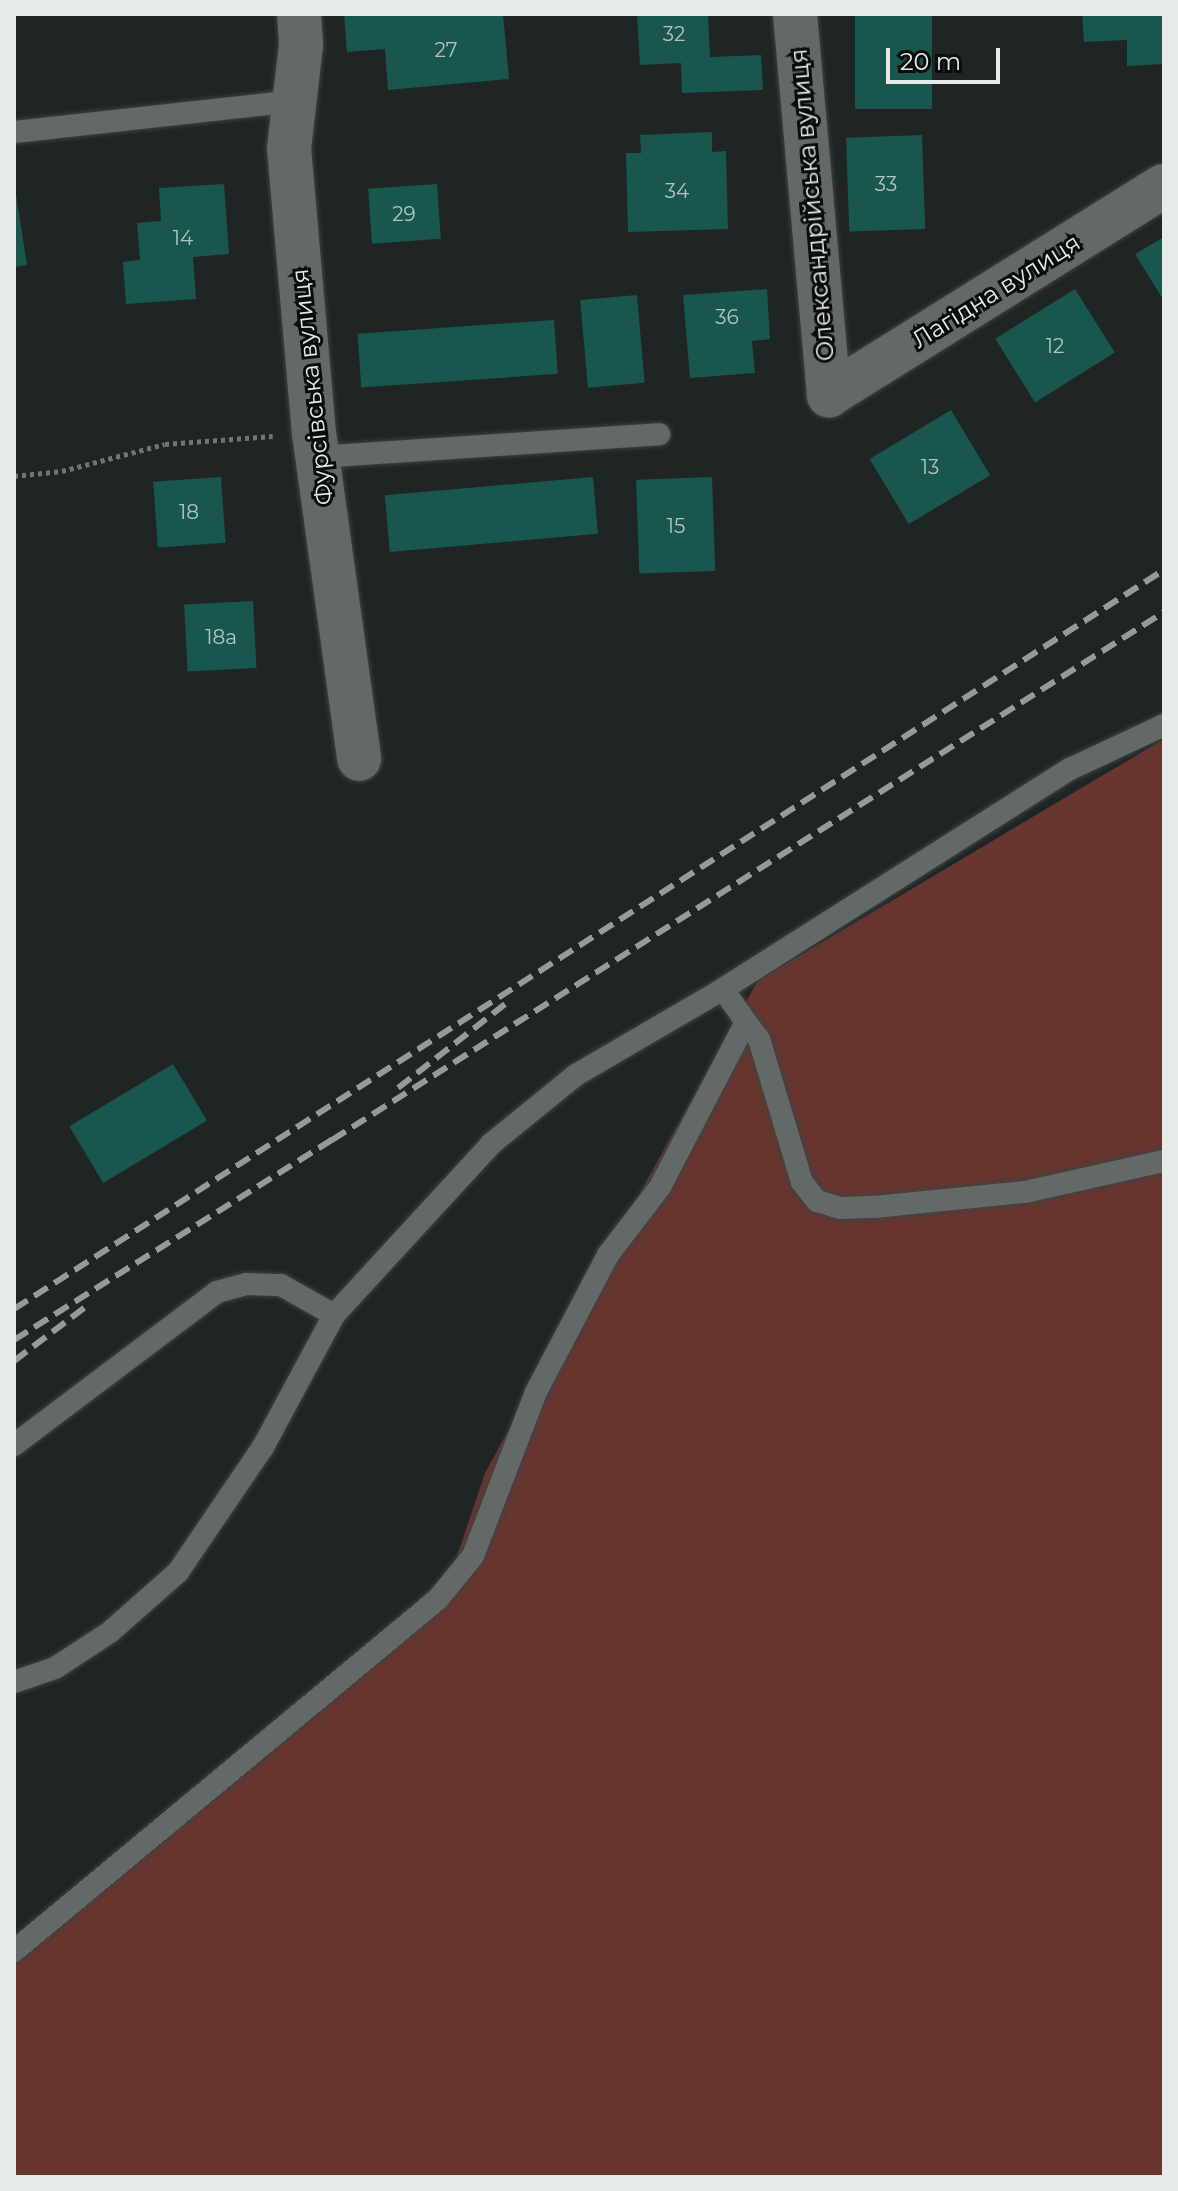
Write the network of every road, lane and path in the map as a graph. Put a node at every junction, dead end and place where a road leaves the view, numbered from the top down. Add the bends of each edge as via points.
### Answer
1 (299, 14) edge
2 (795, 14) edge
3 (294, 101) junction
4 (14, 132) edge
5 (1164, 186) edge
6 (829, 395) joint
7 (659, 434) dead end
8 (315, 445) junction
9 (14, 476) edge
10 (1164, 725) edge
11 (359, 759) dead end
12 (723, 989) junction
13 (746, 1022) junction
14 (1164, 1161) edge
15 (334, 1315) junction
16 (14, 1445) edge
17 (14, 1682) edge
18 (14, 1951) edge

1 - 3 street, Фурсівська вулиця
2 - 6 street, Олександрійська вулиця
3 - 4 lane
3 - 8 street, Фурсівська вулиця via 289,148
5 - 6 street, Лагідна вулиця
7 - 8 lane
8 - 9 path via 165,444 62,471
8 - 11 street, Фурсівська вулиця
10 - 12 lane via 1070,769
12 - 13 lane
12 - 15 lane via 576,1075 491,1144
13 - 14 lane via 759,1039 802,1182 817,1201 840,1208 874,1207 1025,1192
13 - 18 lane via 660,1187 608,1255 536,1392 473,1556 447,1588
15 - 16 lane via 281,1285 246,1284 217,1292
15 - 17 lane via 263,1447 178,1572 110,1632 55,1668

